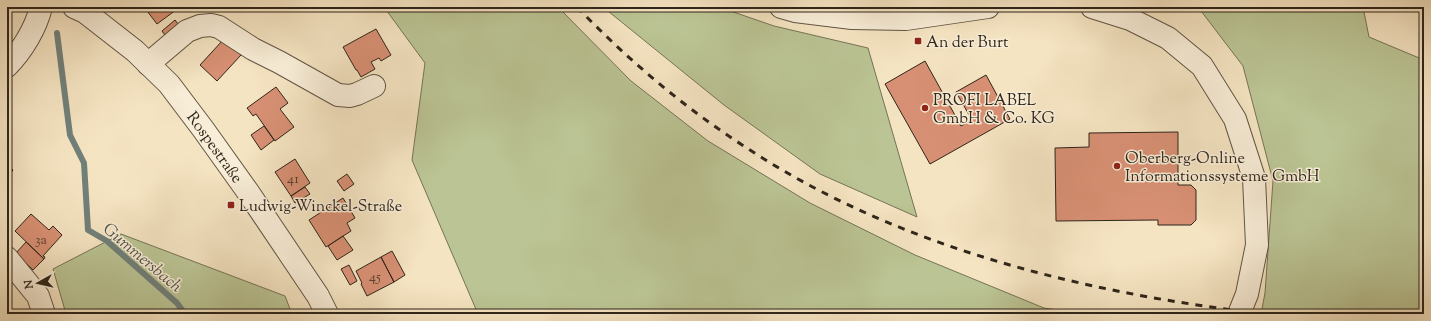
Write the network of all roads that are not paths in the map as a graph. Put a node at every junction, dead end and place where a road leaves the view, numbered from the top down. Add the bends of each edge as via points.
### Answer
1 (41, 7) edge
2 (74, 7) edge
3 (781, 7) edge
4 (988, 7) edge
5 (1092, 7) edge
6 (1134, 13) edge
7 (148, 64) junction
8 (7, 66) edge
9 (374, 86) dead end
10 (7, 258) edge
11 (44, 314) edge
12 (327, 314) edge
13 (1239, 314) edge

1 - 8 street via 19,53
2 - 7 street, Rospestraße via 85,12
3 - 4 street via 852,18 906,19
5 - 6 street
6 - 13 street via 1202,66 1235,118 1254,178 1257,245 1247,294
7 - 9 street via 187,32 200,26 211,25 219,27 253,49 338,94 350,96
7 - 12 street, Rospestraße via 169,84 203,129 318,296
10 - 11 street via 38,296

